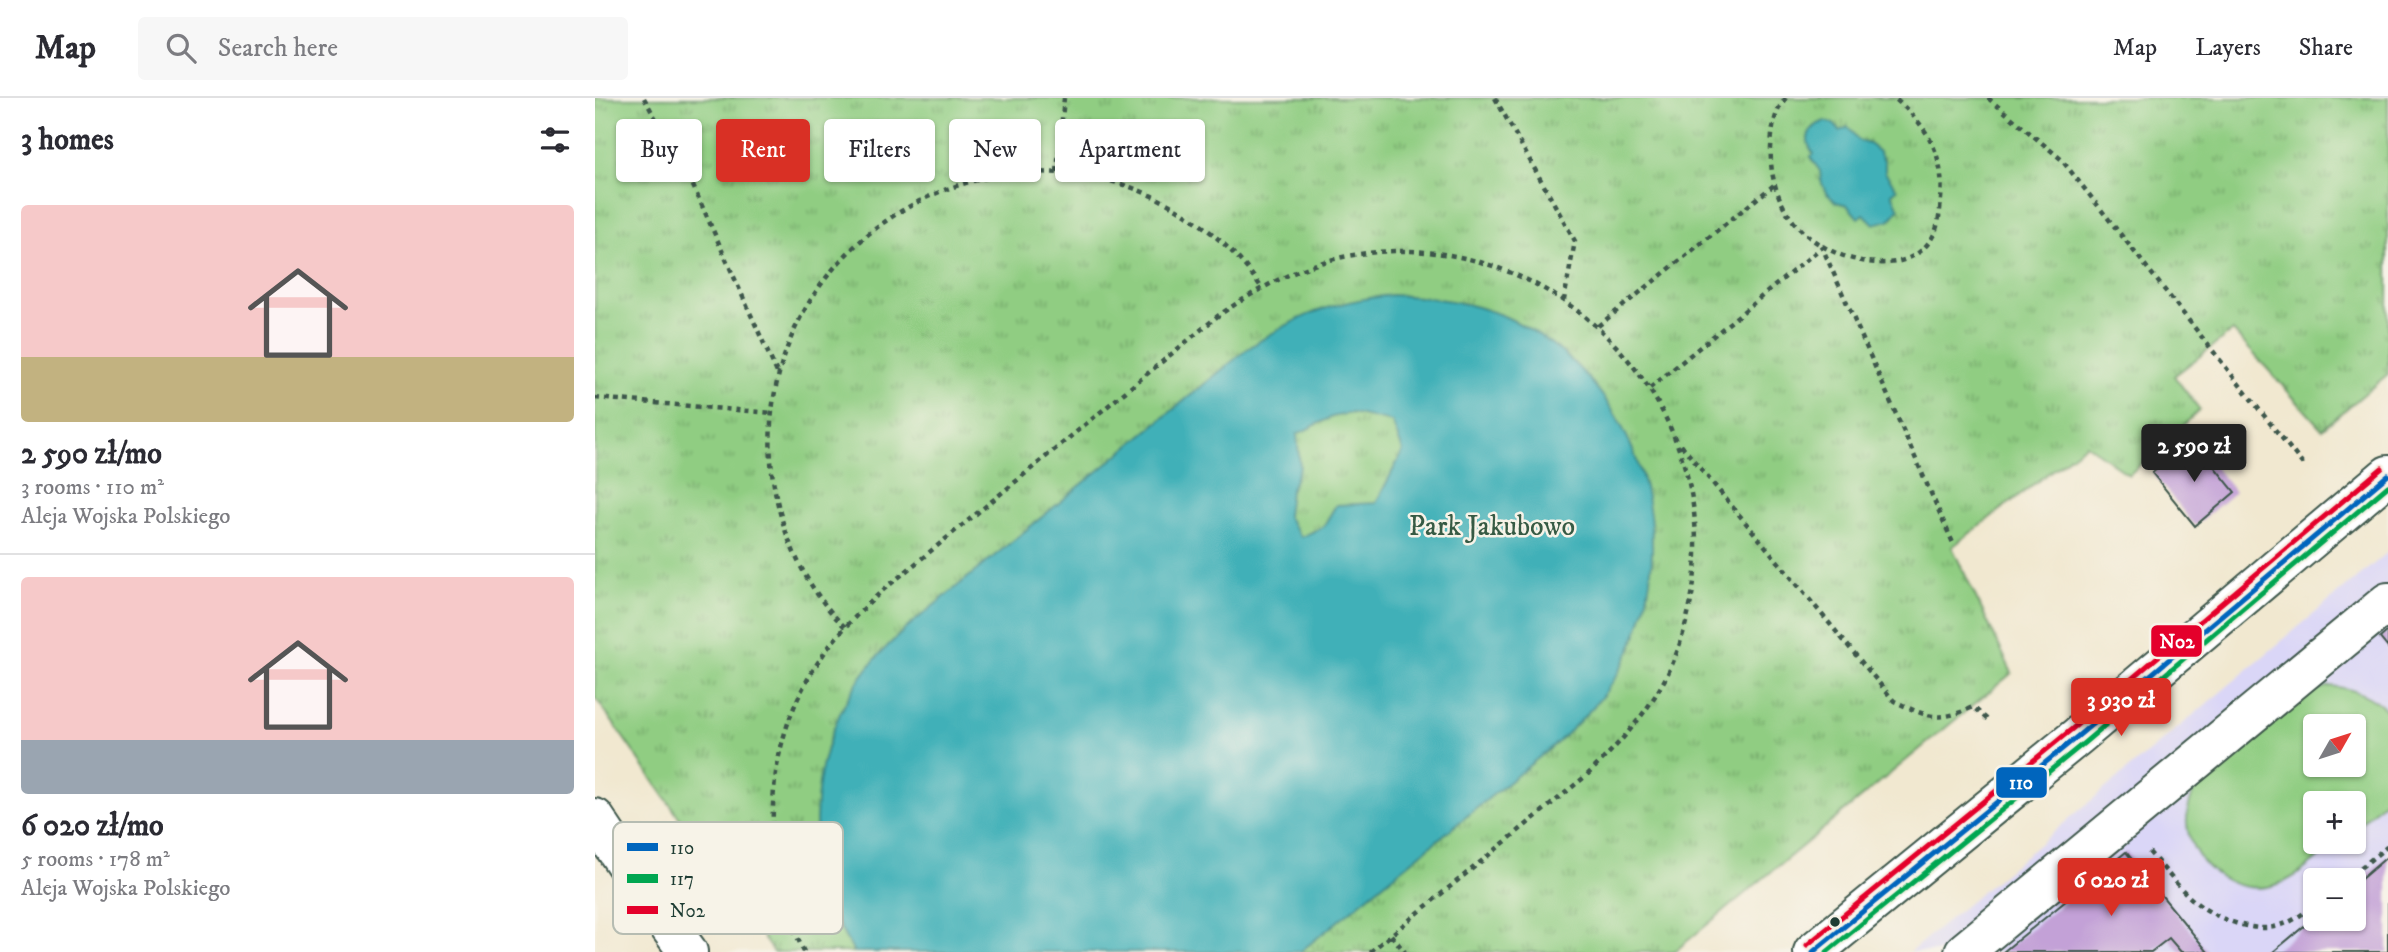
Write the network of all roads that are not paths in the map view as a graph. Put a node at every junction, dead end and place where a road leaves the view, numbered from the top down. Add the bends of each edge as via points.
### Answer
1 (2388, 475) edge
2 (2388, 602) edge
3 (595, 818) edge
4 (613, 845) edge
5 (675, 934) edge
6 (1819, 950) edge
7 (688, 952) edge
8 (1964, 952) edge

1 - 6 main road
2 - 8 main road
3 - 4 main road
5 - 7 main road

